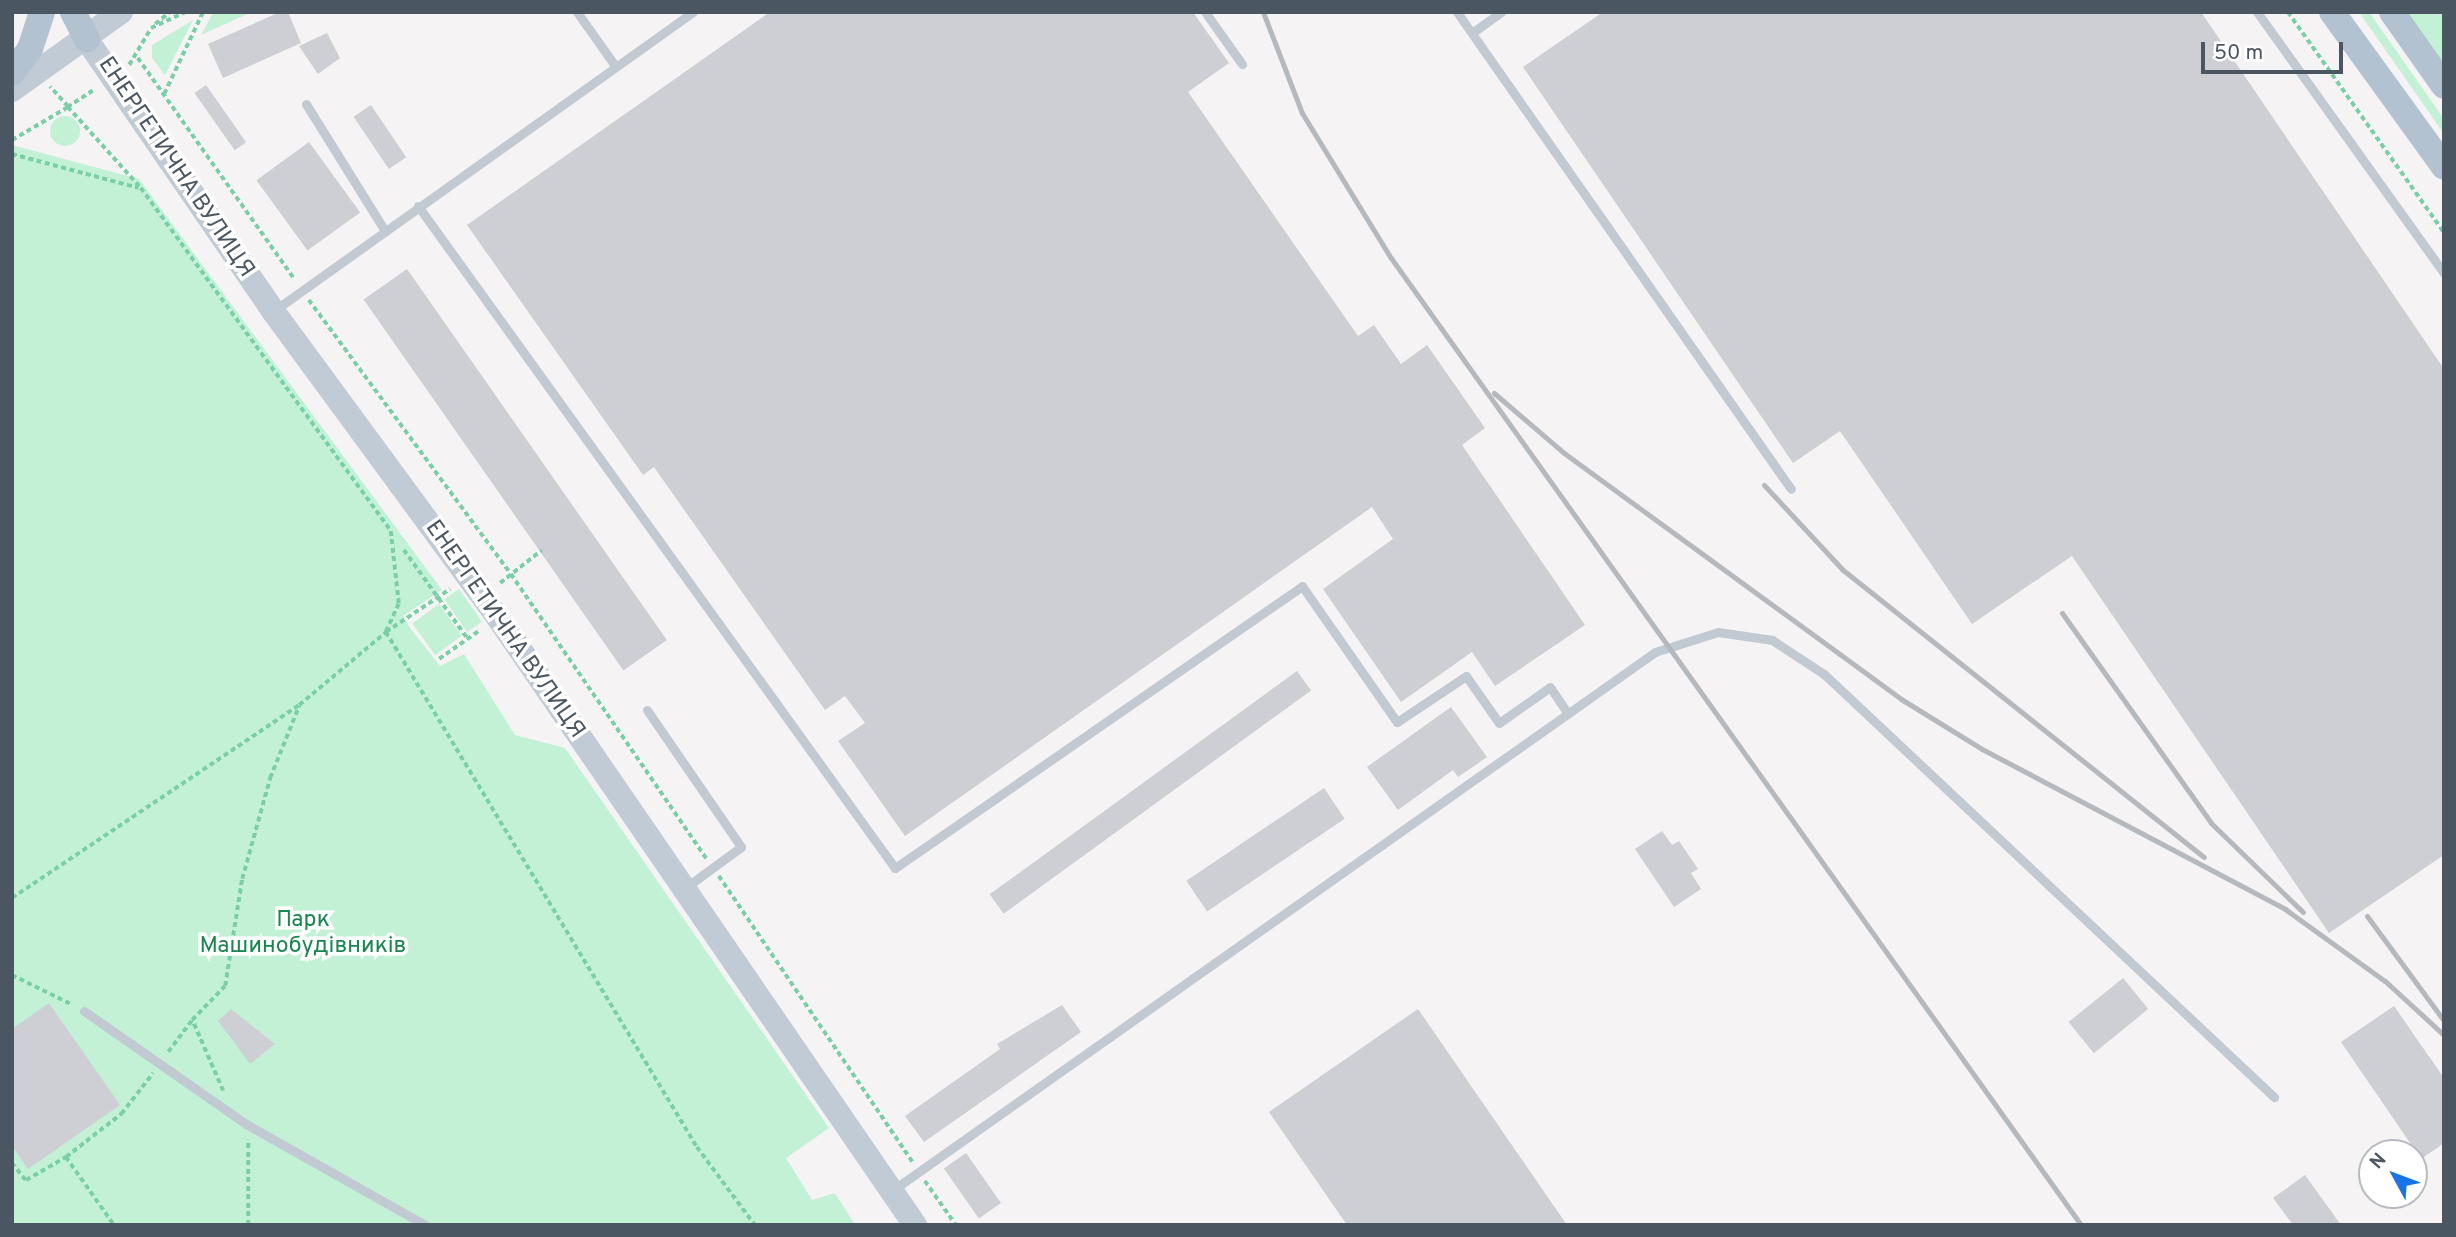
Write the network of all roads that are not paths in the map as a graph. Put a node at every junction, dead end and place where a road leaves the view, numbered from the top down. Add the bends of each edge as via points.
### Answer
1 (42, 12) edge
2 (73, 12) edge
3 (121, 12) edge
4 (577, 12) edge
5 (693, 12) edge
6 (1205, 12) edge
7 (1457, 12) edge
8 (1501, 12) edge
9 (2257, 12) edge
10 (2332, 12) edge
11 (2392, 12) edge
12 (1472, 33) junction
13 (87, 40) junction
14 (1242, 64) dead end
15 (616, 66) junction
16 (12, 74) edge
17 (2444, 86) edge
18 (12, 90) edge
19 (306, 104) dead end
20 (2444, 167) edge
21 (418, 206) junction
22 (385, 231) junction
23 (2444, 273) edge
24 (273, 311) junction
25 (1791, 489) dead end
26 (647, 710) dead end
27 (1568, 713) junction
28 (683, 889) junction
29 (84, 1011) road end
30 (2274, 1097) dead end
31 (891, 1191) junction
32 (425, 1225) edge
33 (915, 1225) edge

1 - 16 main road via 30,49
2 - 13 main road
3 - 13 street
4 - 15 lane
5 - 15 lane
6 - 14 lane
7 - 12 lane
8 - 12 lane
9 - 23 lane
10 - 20 main road
11 - 17 main road
12 - 25 lane
13 - 18 street
13 - 24 street, ЕНЕРГЕТИЧНА ВУЛИЦЯ
15 - 21 lane
19 - 22 lane
21 - 22 lane
21 - 27 lane via 895,868 1303,586 1397,722 1466,676 1499,723 1550,687
22 - 24 lane
24 - 28 street, ЕНЕРГЕТИЧНА ВУЛИЦЯ via 483,597
26 - 28 lane via 741,847
27 - 30 lane via 1655,652 1687,637 1745,633 1786,647 1833,682
27 - 31 lane
28 - 31 street, ЕНЕРГЕТИЧНА ВУЛИЦЯ
29 - 32 lane via 246,1124
31 - 33 street, ЕНЕРГЕТИЧНА ВУЛИЦЯ

